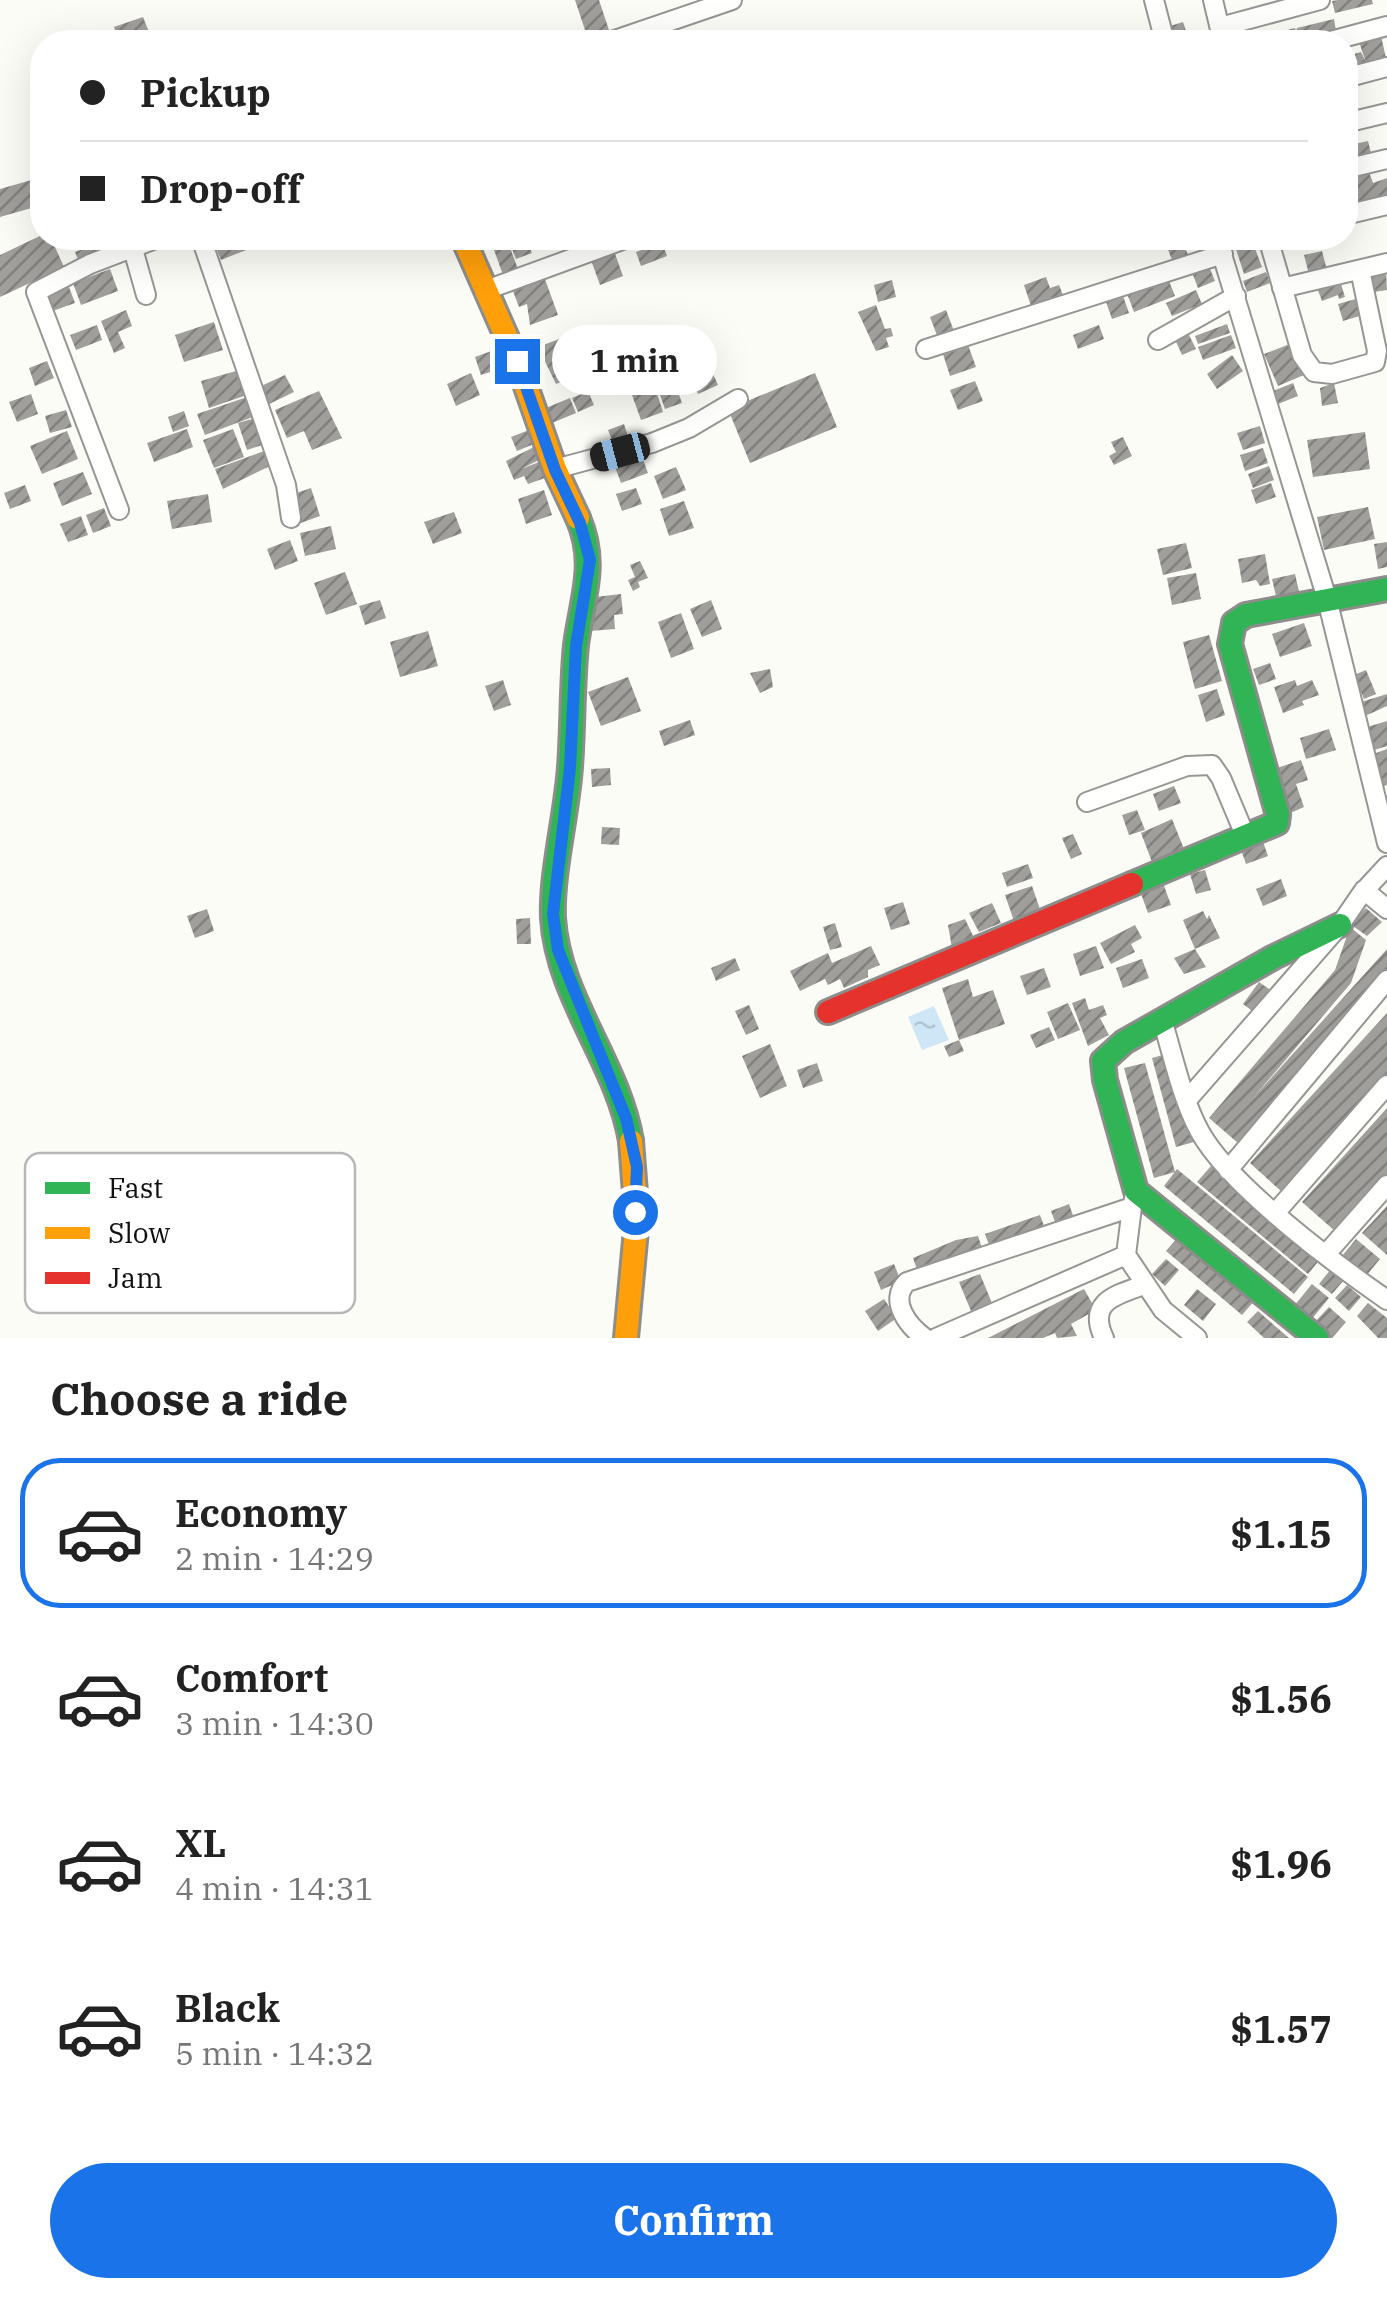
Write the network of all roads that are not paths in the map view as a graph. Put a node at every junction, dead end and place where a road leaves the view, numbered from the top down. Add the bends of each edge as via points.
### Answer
1 (732, 0) edge
2 (1154, 0) edge
3 (1212, 0) edge
4 (1320, 0) edge
5 (1387, 26) edge
6 (644, 30) edge
7 (1161, 30) edge
8 (1221, 30) edge
9 (1236, 30) edge
10 (1358, 34) edge
11 (1387, 67) edge
12 (1358, 75) edge
13 (1387, 113) edge
14 (1358, 120) edge
15 (1387, 159) edge
16 (1358, 166) edge
17 (1387, 205) edge
18 (1358, 211) edge
19 (130, 250) edge
20 (133, 250) edge
21 (205, 250) edge
22 (468, 250) edge
23 (595, 250) edge
24 (1209, 250) edge
25 (1221, 250) edge
26 (1271, 250) edge
27 (1387, 264) edge
28 (1360, 270) junction
29 (1282, 288) junction
30 (486, 290) junction
31 (146, 296) dead end
32 (1236, 296) junction
33 (1158, 340) dead end
34 (926, 349) dead end
35 (738, 399) dead end
36 (555, 470) junction
37 (118, 510) dead end
38 (291, 518) dead end
39 (1387, 589) edge
40 (1327, 600) junction
41 (1087, 802) dead end
42 (1245, 835) junction
43 (1387, 843) edge
44 (1387, 866) edge
45 (1364, 890) junction
46 (1387, 909) edge
47 (1340, 925) junction
48 (1387, 980) edge
49 (828, 1012) dead end
50 (1163, 1023) junction
51 (1387, 1085) edge
52 (1187, 1100) junction
53 (1228, 1170) junction
54 (1387, 1185) edge
55 (1134, 1199) junction
56 (1276, 1212) junction
57 (1326, 1254) junction
58 (1126, 1255) junction
59 (1144, 1285) junction
60 (1383, 1291) edge
61 (1162, 1310) junction
62 (626, 1338) edge
63 (925, 1338) edge
64 (936, 1338) edge
65 (1104, 1338) edge
66 (1178, 1338) edge
67 (1197, 1338) edge
68 (1317, 1338) edge

1 - 6 street
2 - 7 street
3 - 8 street
4 - 9 street
5 - 10 street
11 - 12 street
13 - 14 street
15 - 16 street
17 - 18 street
19 - 37 street via 36,292
20 - 31 street
21 - 38 street via 286,486
22 - 30 street
23 - 30 street
24 - 34 street
25 - 32 street
26 - 29 street
27 - 28 street
28 - 29 street
28 - 29 street via 1377,352 1366,367 1314,372 1302,355
30 - 36 street
32 - 33 street
32 - 40 street
35 - 36 street via 652,443
36 - 62 street via 590,560 576,646 554,933 633,1144
39 - 40 street
40 - 42 street via 1246,615 1230,629 1278,816 1272,827
40 - 43 street
41 - 42 street via 1188,766 1212,765
42 - 49 street
44 - 45 street
45 - 46 street
45 - 47 street
47 - 50 street
47 - 52 street
48 - 53 street
50 - 52 street
50 - 55 street via 1112,1049 1103,1061
51 - 56 street
52 - 53 street via 1201,1134
53 - 56 street
54 - 57 street
55 - 58 street
55 - 63 street via 909,1280 898,1303
55 - 68 street
56 - 57 street
57 - 60 street
58 - 59 street
58 - 64 street
59 - 61 street
59 - 65 street via 1100,1308
61 - 66 street
61 - 67 street

